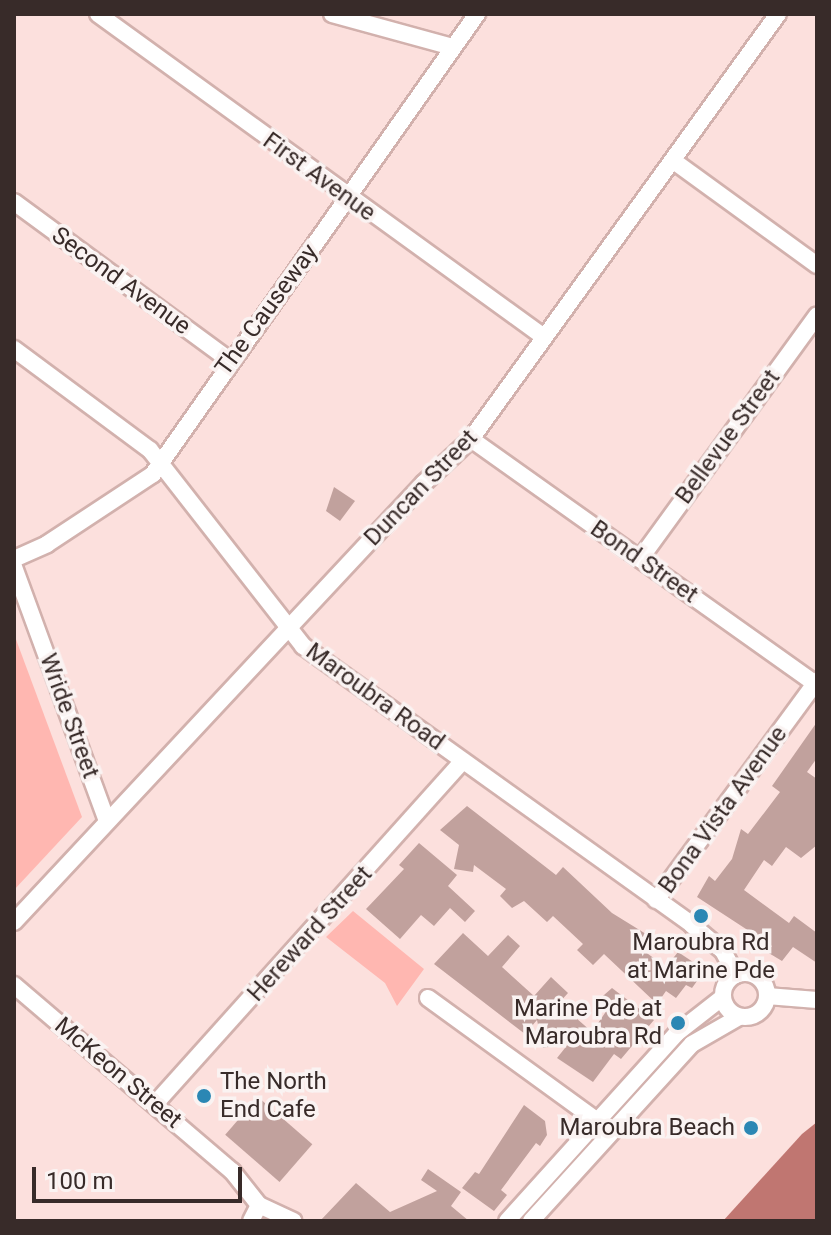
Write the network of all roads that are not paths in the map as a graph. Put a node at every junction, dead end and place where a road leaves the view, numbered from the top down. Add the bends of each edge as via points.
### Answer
1 (98, 14) edge
2 (332, 14) edge
3 (477, 14) edge
4 (778, 14) edge
5 (453, 47) junction
6 (675, 162) junction
7 (348, 199) junction
8 (14, 202) edge
9 (817, 265) edge
10 (817, 315) edge
11 (544, 337) junction
12 (14, 349) edge
13 (229, 360) junction
14 (471, 439) junction
15 (160, 461) junction
16 (14, 559) edge
17 (640, 559) junction
18 (14, 567) edge
19 (287, 627) junction
20 (816, 683) edge
21 (462, 762) junction
22 (107, 821) junction
23 (656, 900) junction
24 (14, 922) edge
25 (736, 975) junction
26 (14, 985) edge
27 (767, 996) junction
28 (723, 997) junction
29 (428, 998) dead end
30 (817, 1000) edge
31 (739, 1017) junction
32 (155, 1104) junction
33 (597, 1121) junction
34 (259, 1205) junction
35 (251, 1221) edge
36 (293, 1221) edge
37 (507, 1221) edge
38 (531, 1221) edge

1 - 7 street, First Avenue
2 - 5 street
3 - 5 street, The Causeway
4 - 6 street, Duncan Street
5 - 7 street, The Causeway
6 - 9 street
6 - 11 street, Duncan Street
7 - 11 street, First Avenue
7 - 13 street, The Causeway
8 - 13 street, Second Avenue
10 - 17 street, Bellevue Street
11 - 14 street, Duncan Street
12 - 15 street, Maroubra Road
13 - 15 street, The Causeway
14 - 17 street, Bond Street
14 - 19 street, Duncan Street
15 - 16 street, The Causeway via 153,474 47,544
15 - 19 street, Maroubra Road
17 - 20 street, Bond Street
18 - 22 street, Wride Street
19 - 21 street, Maroubra Road via 303,646
19 - 22 street, Duncan Street
20 - 23 street, Bona Vista Avenue
21 - 23 street, Maroubra Road
21 - 32 street, Hereward Street
22 - 24 street, Duncan Street
23 - 25 street, Maroubra Road via 723,951
25 - 27 street via 757,977
25 - 28 street
26 - 32 street, McKeon Street
27 - 30 street
27 - 31 street via 758,1013
28 - 31 street via 727,1009
28 - 33 street via 677,1033
29 - 33 street
31 - 38 street via 692,1044
32 - 34 street, McKeon Street via 251,1189
33 - 37 street
34 - 35 street
34 - 36 street, McKeon Street

